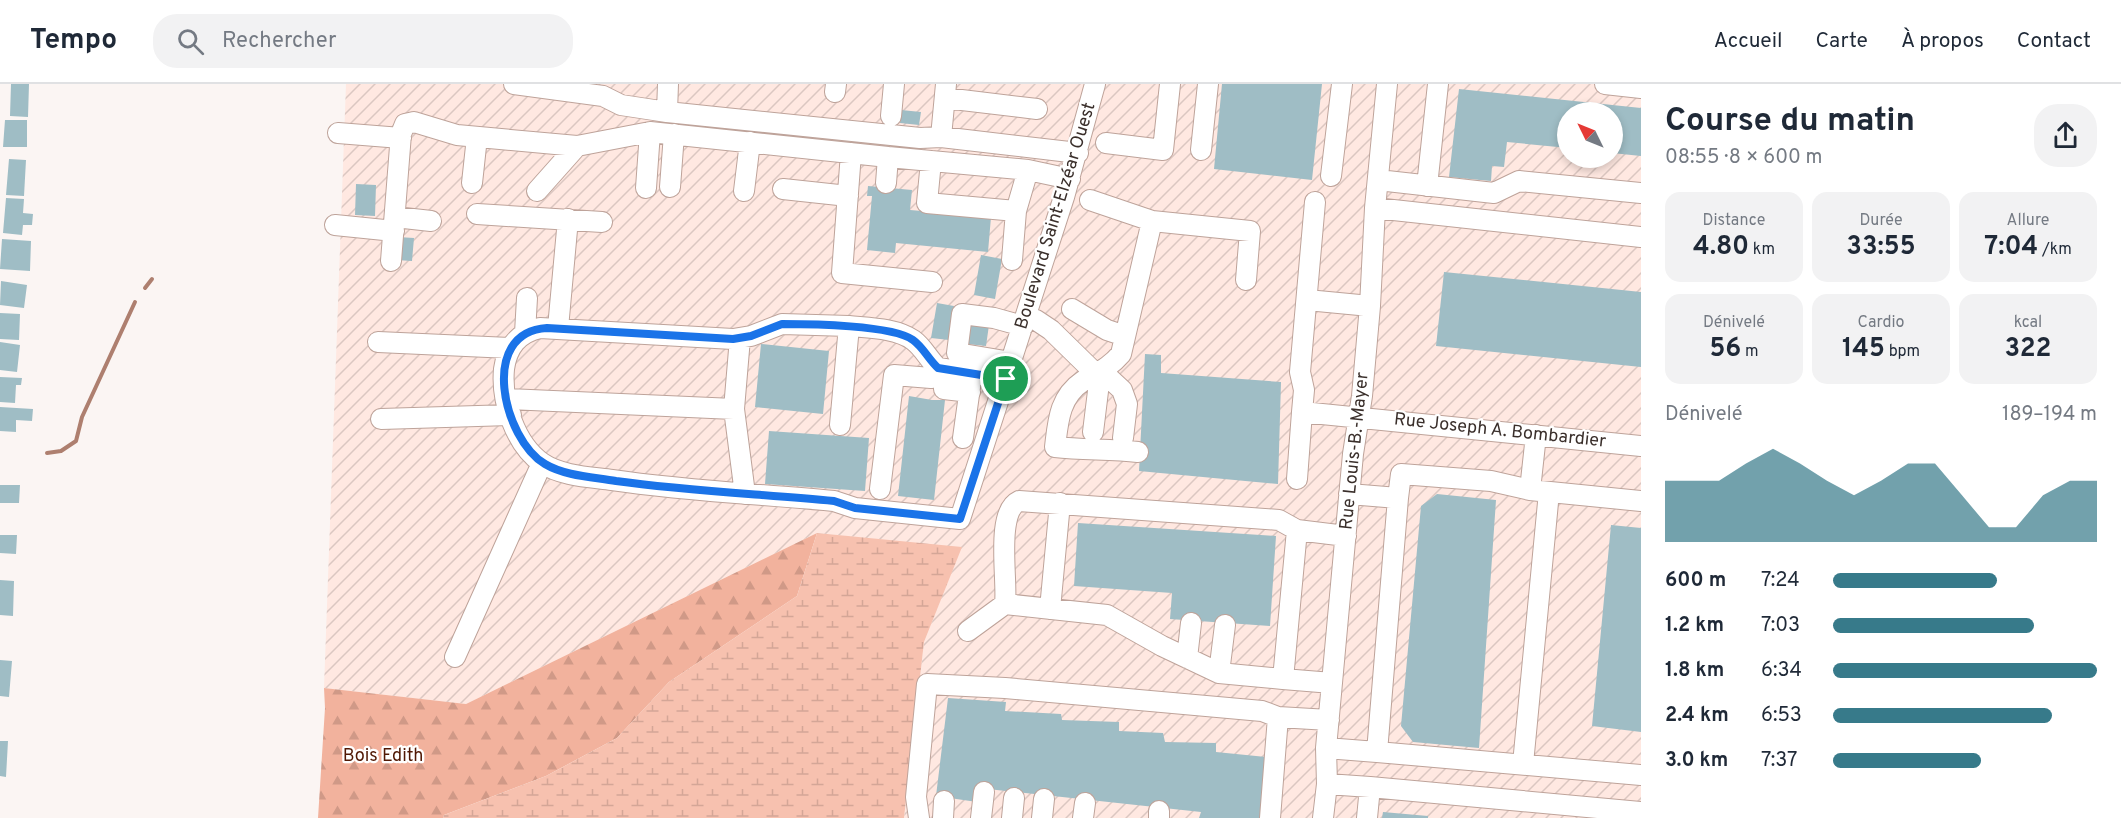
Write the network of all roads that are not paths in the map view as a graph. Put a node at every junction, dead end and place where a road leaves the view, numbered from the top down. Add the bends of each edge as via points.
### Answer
1 (515, 84) edge
2 (668, 84) edge
3 (894, 84) edge
4 (1095, 84) edge
5 (1170, 84) edge
6 (1208, 84) edge
7 (1342, 84) edge
8 (1386, 84) edge
9 (1438, 84) edge
10 (1605, 84) edge
11 (571, 88) edge
12 (1641, 88) edge
13 (596, 90) edge
14 (946, 91) edge
15 (1037, 109) dead end
16 (667, 112) junction
17 (891, 116) dead end
18 (650, 132) junction
19 (338, 133) dead end
20 (674, 134) junction
21 (477, 136) junction
22 (941, 137) junction
23 (401, 138) junction
24 (750, 142) junction
25 (1106, 143) dead end
26 (577, 146) junction
27 (1201, 150) dead end
28 (851, 153) junction
29 (1078, 153) junction
30 (888, 157) junction
31 (931, 161) junction
32 (1028, 170) junction
33 (1331, 176) dead end
34 (1070, 179) junction
35 (1378, 180) junction
36 (472, 183) dead end
37 (886, 183) dead end
38 (1427, 186) junction
39 (670, 187) dead end
40 (646, 188) dead end
41 (783, 189) dead end
42 (537, 191) dead end
43 (744, 191) dead end
44 (1641, 193) edge
45 (848, 196) junction
46 (1090, 200) dead end
47 (1315, 202) dead end
48 (1375, 208) junction
49 (390, 210) junction
50 (1016, 211) junction
51 (477, 214) dead end
52 (568, 219) junction
53 (431, 221) dead end
54 (1152, 221) junction
55 (602, 222) dead end
56 (335, 225) dead end
57 (1641, 237) edge
58 (1012, 260) dead end
59 (391, 261) dead end
60 (1246, 280) dead end
61 (932, 282) dead end
62 (527, 298) dead end
63 (1307, 300) junction
64 (1370, 306) junction
65 (1072, 309) dead end
66 (1025, 321) junction
67 (849, 326) junction
68 (558, 328) junction
69 (525, 333) junction
70 (1125, 336) junction
71 (740, 338) junction
72 (378, 342) dead end
73 (510, 348) junction
74 (1008, 370) junction
75 (1096, 374) junction
76 (943, 380) junction
77 (971, 382) junction
78 (508, 407) junction
79 (734, 409) junction
80 (1302, 412) junction
81 (1358, 417) junction
82 (381, 419) dead end
83 (840, 425) dead end
84 (1536, 435) junction
85 (963, 438) dead end
86 (1123, 438) dead end
87 (1092, 442) junction
88 (1641, 446) edge
89 (1137, 458) dead end
90 (542, 463) junction
91 (1297, 479) dead end
92 (880, 489) dead end
93 (1540, 491) junction
94 (1349, 494) junction
95 (752, 495) junction
96 (1398, 498) junction
97 (1641, 501) edge
98 (1060, 503) junction
99 (1297, 530) junction
100 (1346, 536) junction
101 (1005, 604) junction
102 (1050, 609) junction
103 (1191, 623) dead end
104 (1229, 627) dead end
105 (968, 631) dead end
106 (455, 657) dead end
107 (1186, 658) junction
108 (1224, 673) junction
109 (1283, 679) junction
110 (1332, 683) junction
111 (1278, 717) junction
112 (1329, 720) junction
113 (1326, 748) junction
114 (1377, 752) junction
115 (1523, 764) junction
116 (1641, 775) edge
117 (1327, 784) junction
118 (1370, 787) junction
119 (984, 792) dead end
120 (1014, 798) dead end
121 (1641, 813) edge
122 (919, 818) edge
123 (981, 818) edge
124 (1012, 818) edge
125 (1270, 818) edge
126 (1323, 818) edge
127 (1367, 818) edge

1 - 11 street
2 - 16 street
3 - 17 street
4 - 29 street, Boulevard Saint-Elzéar Ouest
5 - 25 street via 1163,150
6 - 27 street
7 - 33 street
8 - 35 street, Rue Louis-B.-Mayer
9 - 38 street
10 - 12 street
11 - 13 street
13 - 16 street via 621,105
14 - 15 street
14 - 22 street
16 - 22 street
18 - 20 street
18 - 26 street
18 - 40 street
19 - 23 street
20 - 24 street
20 - 39 street
21 - 23 street via 457,135 414,122 405,124
21 - 26 street
21 - 36 street
22 - 29 street
23 - 49 street
24 - 28 street
24 - 43 street
26 - 42 street
28 - 30 street
28 - 45 street
29 - 34 street, Boulevard Saint-Elzéar Ouest
30 - 31 street
30 - 37 street
31 - 32 street
31 - 50 street via 927,203
32 - 34 street
32 - 50 street
34 - 66 street, Boulevard Saint-Elzéar Ouest
35 - 38 street
35 - 48 street, Rue Louis-B.-Mayer
38 - 44 street via 1494,193 1519,181
41 - 45 street
45 - 61 street via 842,273
46 - 54 street
47 - 63 street
48 - 57 street
48 - 64 street, Rue Louis-B.-Mayer
49 - 53 street
49 - 56 street
49 - 59 street
50 - 58 street
51 - 52 street
52 - 55 street
52 - 68 street
54 - 60 street via 1250,231
54 - 70 street
62 - 69 street
63 - 64 street
63 - 80 street via 1300,372 1304,390
64 - 81 street, Rue Louis-B.-Mayer
65 - 70 street
66 - 74 street, Boulevard Saint-Elzéar Ouest
66 - 74 street via 962,314 957,353
66 - 75 street via 1036,320 1051,330
67 - 71 street via 782,324
67 - 76 street via 905,335 915,341
67 - 83 street
68 - 69 street
68 - 71 street
69 - 73 street
70 - 75 street via 1121,354
71 - 79 street
72 - 73 street
73 - 78 street via 504,370
74 - 77 street
74 - 95 street, Boulevard Saint-Elzéar Ouest via 960,519 855,508 834,501
75 - 86 street via 1108,377 1126,397
75 - 87 street via 1099,384
75 - 87 street via 1067,396 1059,416 1055,447
76 - 77 street
76 - 92 street via 939,375 894,375
77 - 85 street
78 - 79 street
78 - 82 street
78 - 90 street via 527,447
79 - 95 street
80 - 81 street, Rue Joseph A. Bombardier
80 - 91 street
81 - 84 street, Rue Joseph A. Bombardier
81 - 94 street, Rue Louis-B.-Mayer
84 - 88 street, Rue Joseph A. Bombardier
84 - 93 street
87 - 89 street
90 - 95 street via 561,471 649,486
90 - 106 street
93 - 96 street via 1491,481 1401,474
93 - 97 street
93 - 115 street
94 - 96 street
94 - 100 street, Rue Louis-B.-Mayer
96 - 114 street
98 - 99 street via 1280,520
98 - 101 street via 1023,500 1013,504 1006,522 1003,551
98 - 102 street
99 - 100 street
99 - 109 street
100 - 110 street, Rue Louis-B.-Mayer
101 - 102 street
101 - 105 street
102 - 107 street via 1107,615
103 - 107 street
104 - 108 street
107 - 108 street
108 - 109 street
109 - 110 street
110 - 112 street, Rue Louis-B.-Mayer
111 - 112 street
111 - 122 street via 1262,711 927,684 916,797
111 - 125 street
112 - 113 street, Rue Louis-B.-Mayer
113 - 114 street
113 - 117 street, Rue Louis-B.-Mayer
114 - 115 street
115 - 116 street
117 - 118 street
117 - 126 street, Rue Louis-B.-Mayer
118 - 121 street
118 - 127 street
119 - 123 street
120 - 124 street

